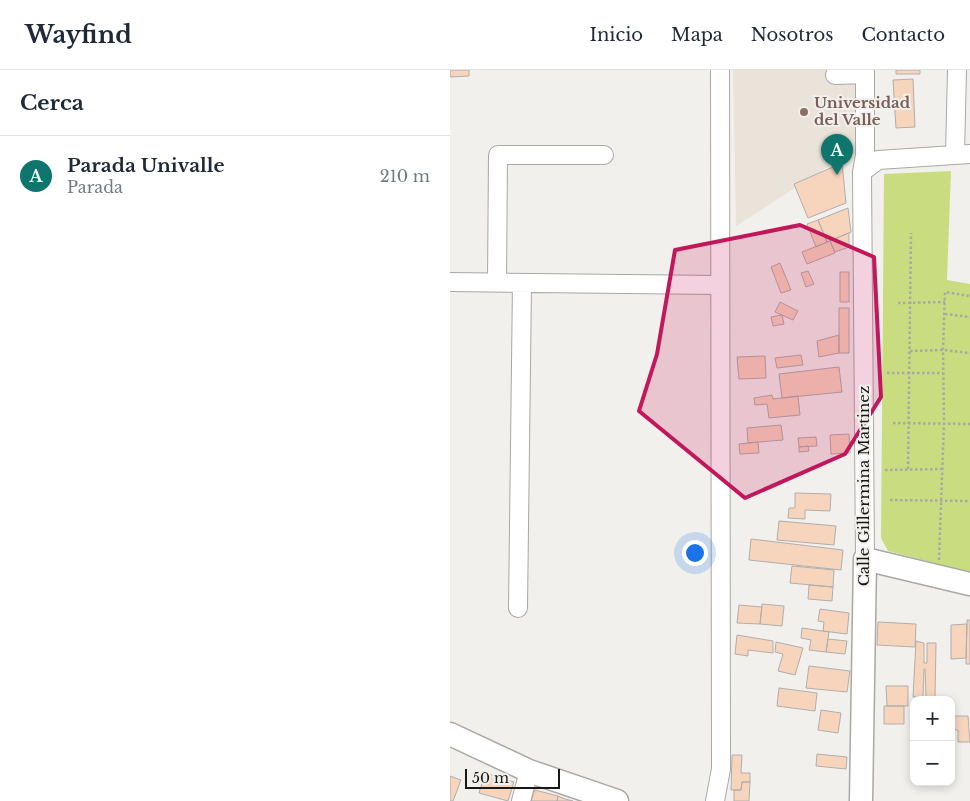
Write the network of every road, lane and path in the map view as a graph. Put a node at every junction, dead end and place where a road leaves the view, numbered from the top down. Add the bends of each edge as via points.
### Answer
1 (720, 70) edge
2 (957, 70) edge
3 (859, 72) edge
4 (835, 75) dead end
5 (604, 154) dead end
6 (963, 154) edge
7 (862, 172) junction
8 (910, 233) dead end
9 (450, 282) edge
10 (497, 283) junction
11 (522, 283) junction
12 (720, 285) junction
13 (970, 296) edge
14 (945, 302) junction
15 (898, 303) dead end
16 (910, 303) junction
17 (945, 314) junction
18 (970, 318) edge
19 (943, 350) junction
20 (910, 351) junction
21 (970, 353) edge
22 (888, 373) dead end
23 (909, 373) junction
24 (944, 373) junction
25 (944, 422) junction
26 (894, 423) dead end
27 (909, 423) junction
28 (970, 424) edge
29 (908, 469) junction
30 (942, 469) junction
31 (885, 470) dead end
32 (942, 499) junction
33 (890, 500) dead end
34 (970, 501) edge
35 (865, 559) junction
36 (939, 576) junction
37 (970, 584) edge
38 (518, 608) dead end
39 (450, 734) edge
40 (529, 771) junction
41 (521, 801) edge
42 (617, 801) edge
43 (715, 801) edge
44 (861, 801) edge

1 - 12 street
2 - 6 street
3 - 4 street
3 - 7 street, Calle Gillermina Martinez
5 - 10 street via 498,156
6 - 7 street via 878,160
7 - 35 street, Calle Gillermina Martinez
8 - 16 path
9 - 10 street
10 - 11 street
11 - 12 street
11 - 38 street
12 - 43 street via 721,769
13 - 14 path via 946,292
14 - 16 path
14 - 17 path
15 - 16 path
16 - 20 path
17 - 18 path
17 - 19 path
19 - 20 path
19 - 21 path
19 - 24 path
20 - 23 path
22 - 23 path
23 - 24 path
23 - 27 path
24 - 25 path
25 - 27 path
25 - 28 path
25 - 30 path
26 - 27 path
27 - 29 path
29 - 30 path
29 - 31 path
30 - 32 path
32 - 33 path
32 - 34 path
32 - 36 path
35 - 36 main road
35 - 44 main road, Calle Gillermina Martinez
36 - 37 main road
39 - 40 main road
40 - 41 street
40 - 42 main road

